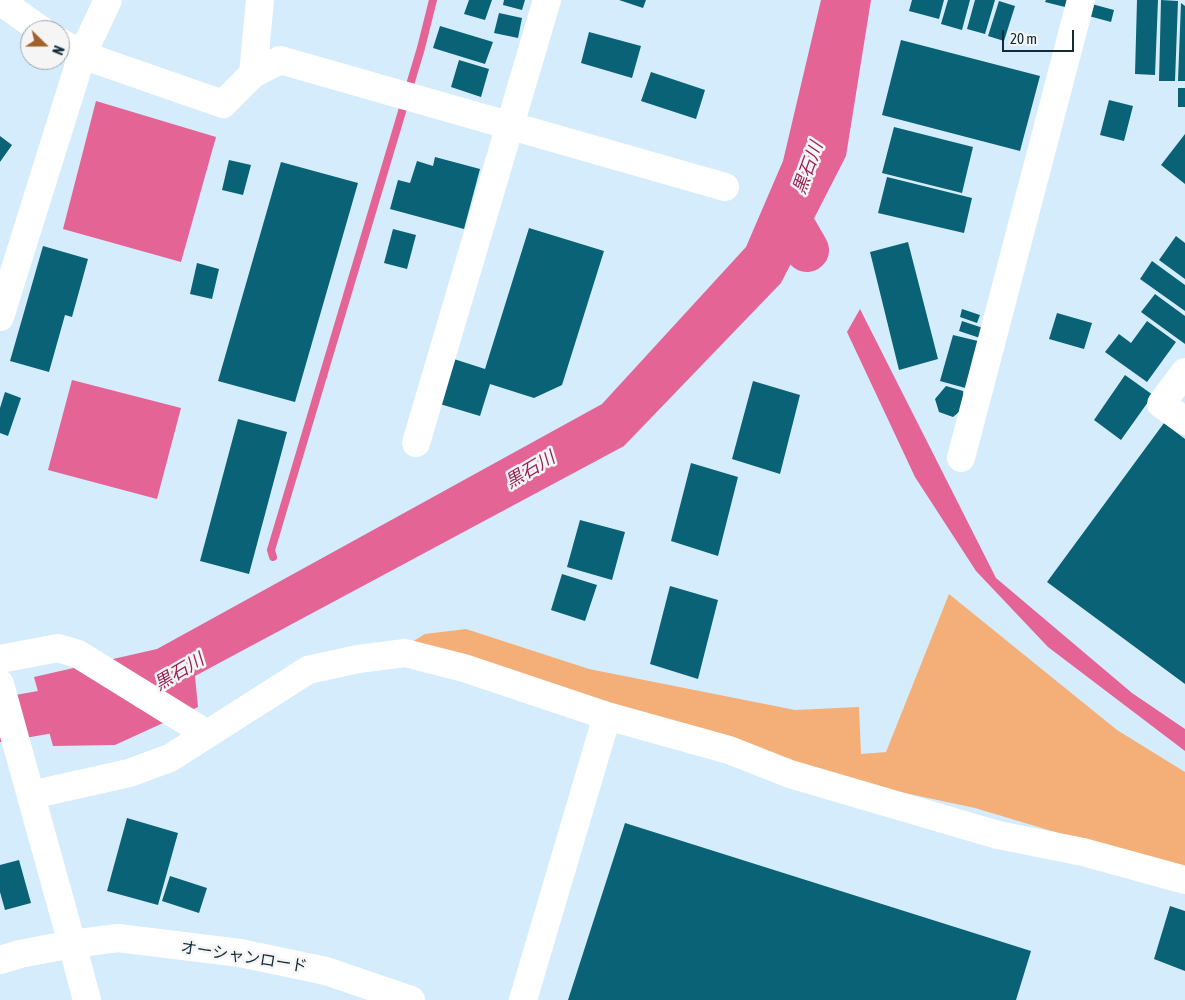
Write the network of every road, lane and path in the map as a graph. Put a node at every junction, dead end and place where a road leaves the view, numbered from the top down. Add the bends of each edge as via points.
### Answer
1 (108, 0) edge
2 (260, 0) edge
3 (547, 0) edge
4 (1080, 0) edge
5 (0, 1) edge
6 (26, 20) edge
7 (71, 48) edge
8 (253, 74) junction
9 (510, 126) junction
10 (725, 187) dead end
11 (10, 246) edge
12 (0, 317) edge
13 (1185, 372) edge
14 (1185, 421) edge
15 (416, 443) dead end
16 (961, 458) dead end
17 (0, 659) edge
18 (0, 684) edge
19 (607, 716) junction
20 (208, 734) junction
21 (31, 795) junction
22 (1185, 880) edge
23 (72, 944) junction
24 (0, 960) edge
25 (87, 1000) edge
26 (411, 1000) edge
27 (523, 1000) edge

1 - 7 street
2 - 8 street
3 - 9 street
4 - 16 street
5 - 6 street
7 - 8 street via 223,104
7 - 11 street
8 - 9 street via 280,60
9 - 10 street
9 - 15 street
11 - 12 street
13 - 14 street via 1162,404
17 - 20 street via 58,648 78,654
18 - 21 street
19 - 20 street via 464,668 405,653 308,670
19 - 22 street via 729,750 790,774 998,835 1083,852
19 - 27 street
20 - 21 street via 170,758 129,773
21 - 23 street
23 - 24 street, オーシャンロード
23 - 25 street
23 - 26 street, オーシャンロード via 118,938 240,953 326,971

